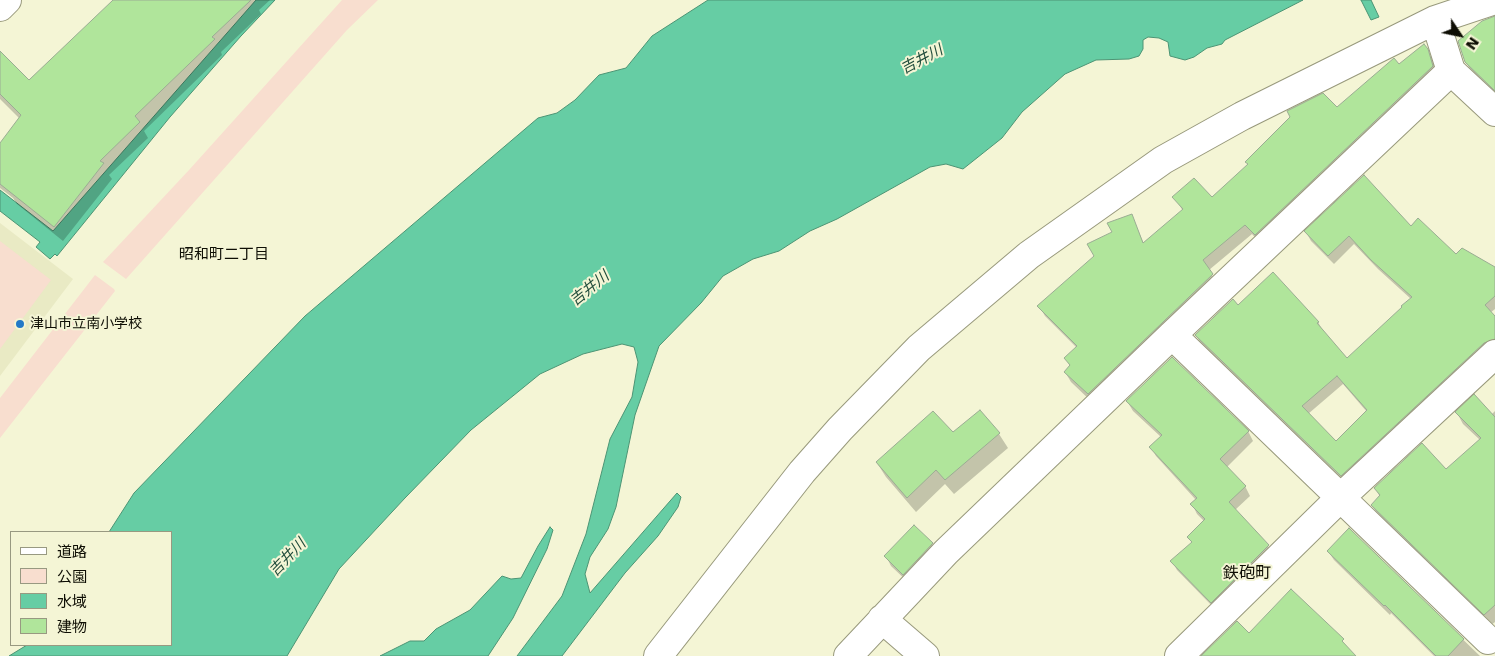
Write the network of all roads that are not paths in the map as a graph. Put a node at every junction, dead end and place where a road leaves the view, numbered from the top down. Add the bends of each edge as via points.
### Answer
1 (7, 0) edge
2 (1495, 0) edge
3 (0, 7) edge
4 (1435, 20) junction
5 (1451, 71) junction
6 (1495, 112) edge
7 (1172, 334) junction
8 (1495, 354) edge
9 (1340, 498) junction
10 (882, 619) junction
11 (1485, 644) edge
12 (658, 656) edge
13 (848, 656) edge
14 (925, 656) edge
15 (1179, 656) edge

1 - 3 main road
2 - 4 main road
4 - 5 main road
4 - 12 main road via 1242,116 1163,160 1029,255 919,348 840,429 802,472
5 - 6 main road
5 - 7 main road
7 - 9 main road
7 - 10 main road
8 - 9 main road
9 - 11 main road
9 - 15 main road
10 - 13 main road
10 - 14 main road

